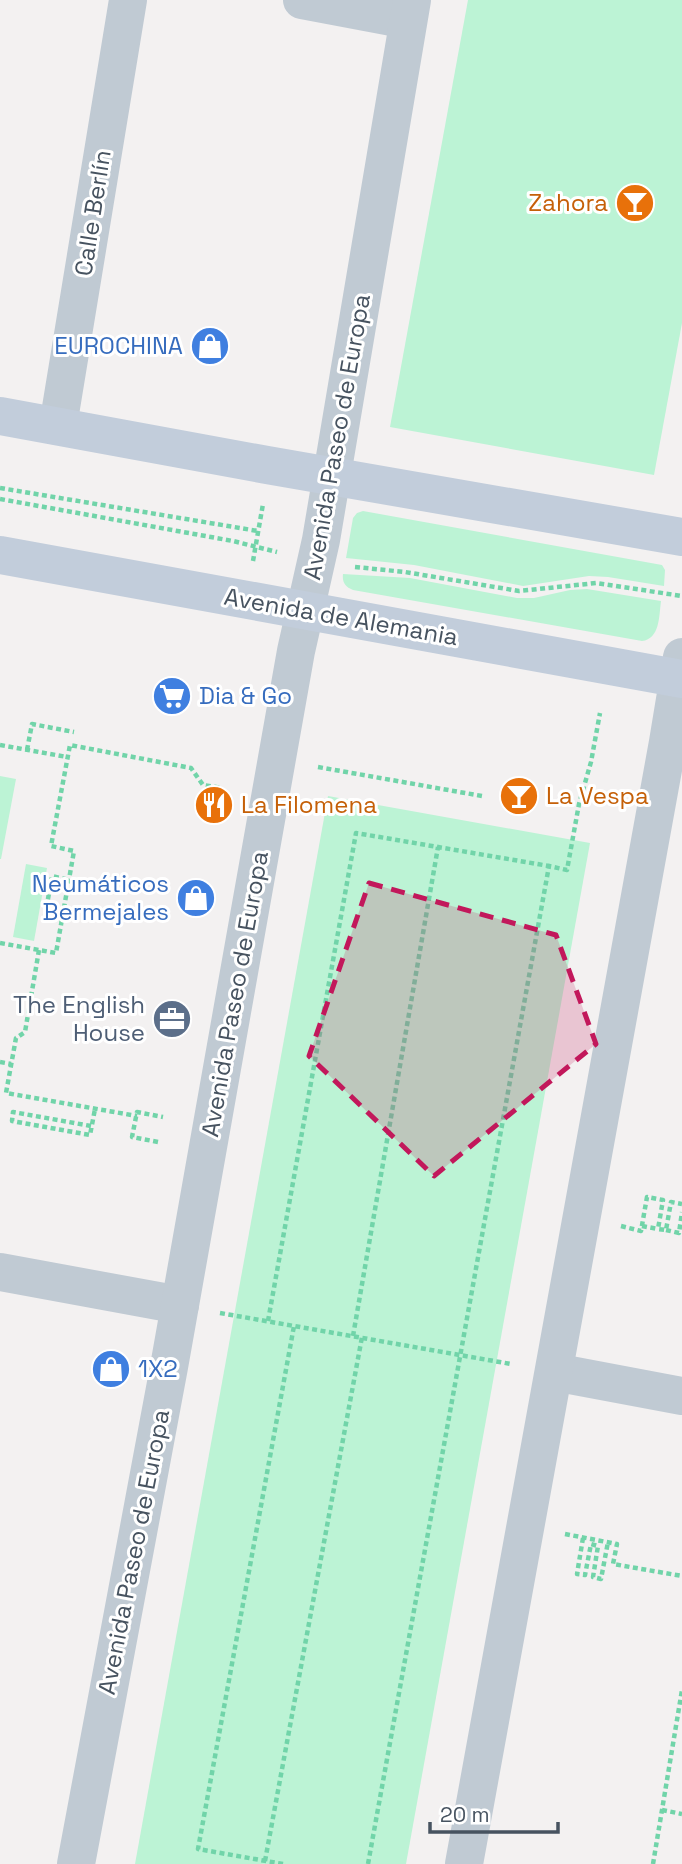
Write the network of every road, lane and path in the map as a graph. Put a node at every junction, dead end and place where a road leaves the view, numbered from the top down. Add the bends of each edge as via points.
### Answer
1 (128, 0) edge
2 (302, 0) edge
3 (410, 10) edge
4 (0, 416) edge
5 (58, 426) junction
6 (332, 476) junction
7 (0, 488) edge
8 (265, 493) dead end
9 (0, 499) edge
10 (258, 531) junction
11 (682, 537) edge
12 (255, 547) junction
13 (286, 554) dead end
14 (0, 555) edge
15 (348, 566) dead end
16 (251, 571) dead end
17 (682, 596) edge
18 (305, 610) junction
19 (681, 672) edge
20 (600, 713) dead end
21 (74, 732) dead end
22 (0, 745) edge
23 (27, 750) junction
24 (67, 757) junction
25 (318, 767) dead end
26 (222, 789) dead end
27 (482, 796) dead end
28 (438, 847) junction
29 (549, 866) junction
30 (69, 880) junction
31 (45, 916) dead end
32 (0, 943) edge
33 (39, 950) junction
34 (0, 1062) edge
35 (11, 1064) junction
36 (95, 1109) junction
37 (137, 1116) junction
38 (163, 1117) dead end
39 (92, 1126) junction
40 (158, 1142) dead end
41 (682, 1204) edge
42 (682, 1212) edge
43 (620, 1226) dead end
44 (642, 1226) junction
45 (681, 1227) edge
46 (658, 1228) junction
47 (666, 1230) junction
48 (0, 1272) edge
49 (180, 1305) junction
50 (219, 1312) dead end
51 (268, 1321) junction
52 (294, 1326) junction
53 (353, 1336) junction
54 (362, 1338) junction
55 (460, 1355) junction
56 (511, 1364) dead end
57 (554, 1372) junction
58 (682, 1396) edge
59 (563, 1534) dead end
60 (583, 1538) junction
61 (608, 1542) junction
62 (682, 1576) edge
63 (682, 1690) edge
64 (662, 1810) junction
65 (682, 1814) edge
66 (265, 1861) junction
67 (76, 1864) edge
68 (283, 1864) edge
69 (368, 1864) edge
70 (464, 1864) edge
71 (653, 1864) edge

1 - 5 street, Calle Berlín
2 - 3 street
3 - 6 street, Avenida Paseo de Europa
4 - 5 main road
5 - 6 main road
6 - 11 main road
6 - 18 street, Avenida Paseo de Europa
7 - 10 path
8 - 10 path
9 - 12 path
10 - 12 path
12 - 13 path
12 - 16 path
14 - 18 main road, Avenida de Alemania
15 - 17 path via 519,592 596,583
18 - 19 main road, Avenida de Alemania
18 - 49 street, Avenida Paseo de Europa
19 - 57 street
20 - 29 path via 567,870
21 - 23 path via 32,724
22 - 23 path
23 - 24 path
24 - 26 path via 70,745 191,768 203,785
24 - 30 path via 51,846 74,851
25 - 27 path
28 - 29 path
28 - 51 path via 356,833
28 - 53 path
29 - 55 path
30 - 31 path via 52,876
30 - 33 path via 56,953
32 - 33 path
33 - 35 path via 25,1032 16,1038
34 - 35 path
35 - 36 path via 6,1093
36 - 37 path
36 - 39 path
37 - 38 path via 137,1112
37 - 40 path via 132,1138
39 - 39 path via 90,1135 12,1121 13,1112
41 - 47 path via 671,1202
42 - 45 path
43 - 44 path via 642,1231
44 - 46 path
44 - 46 path via 647,1197 663,1200
45 - 47 path via 679,1233
46 - 47 path
48 - 49 street
49 - 67 street, Avenida Paseo de Europa
50 - 51 path
51 - 52 path
52 - 53 path
52 - 66 path via 198,1849
53 - 54 path
54 - 55 path
54 - 66 path
55 - 56 path
55 - 69 path
57 - 58 street
57 - 70 street
59 - 60 path
60 - 61 path
60 - 61 path via 577,1574 585,1575 591,1544 598,1546 593,1577 601,1578
61 - 62 path via 617,1544 613,1564
63 - 64 path
64 - 65 path
64 - 71 path
66 - 68 path

